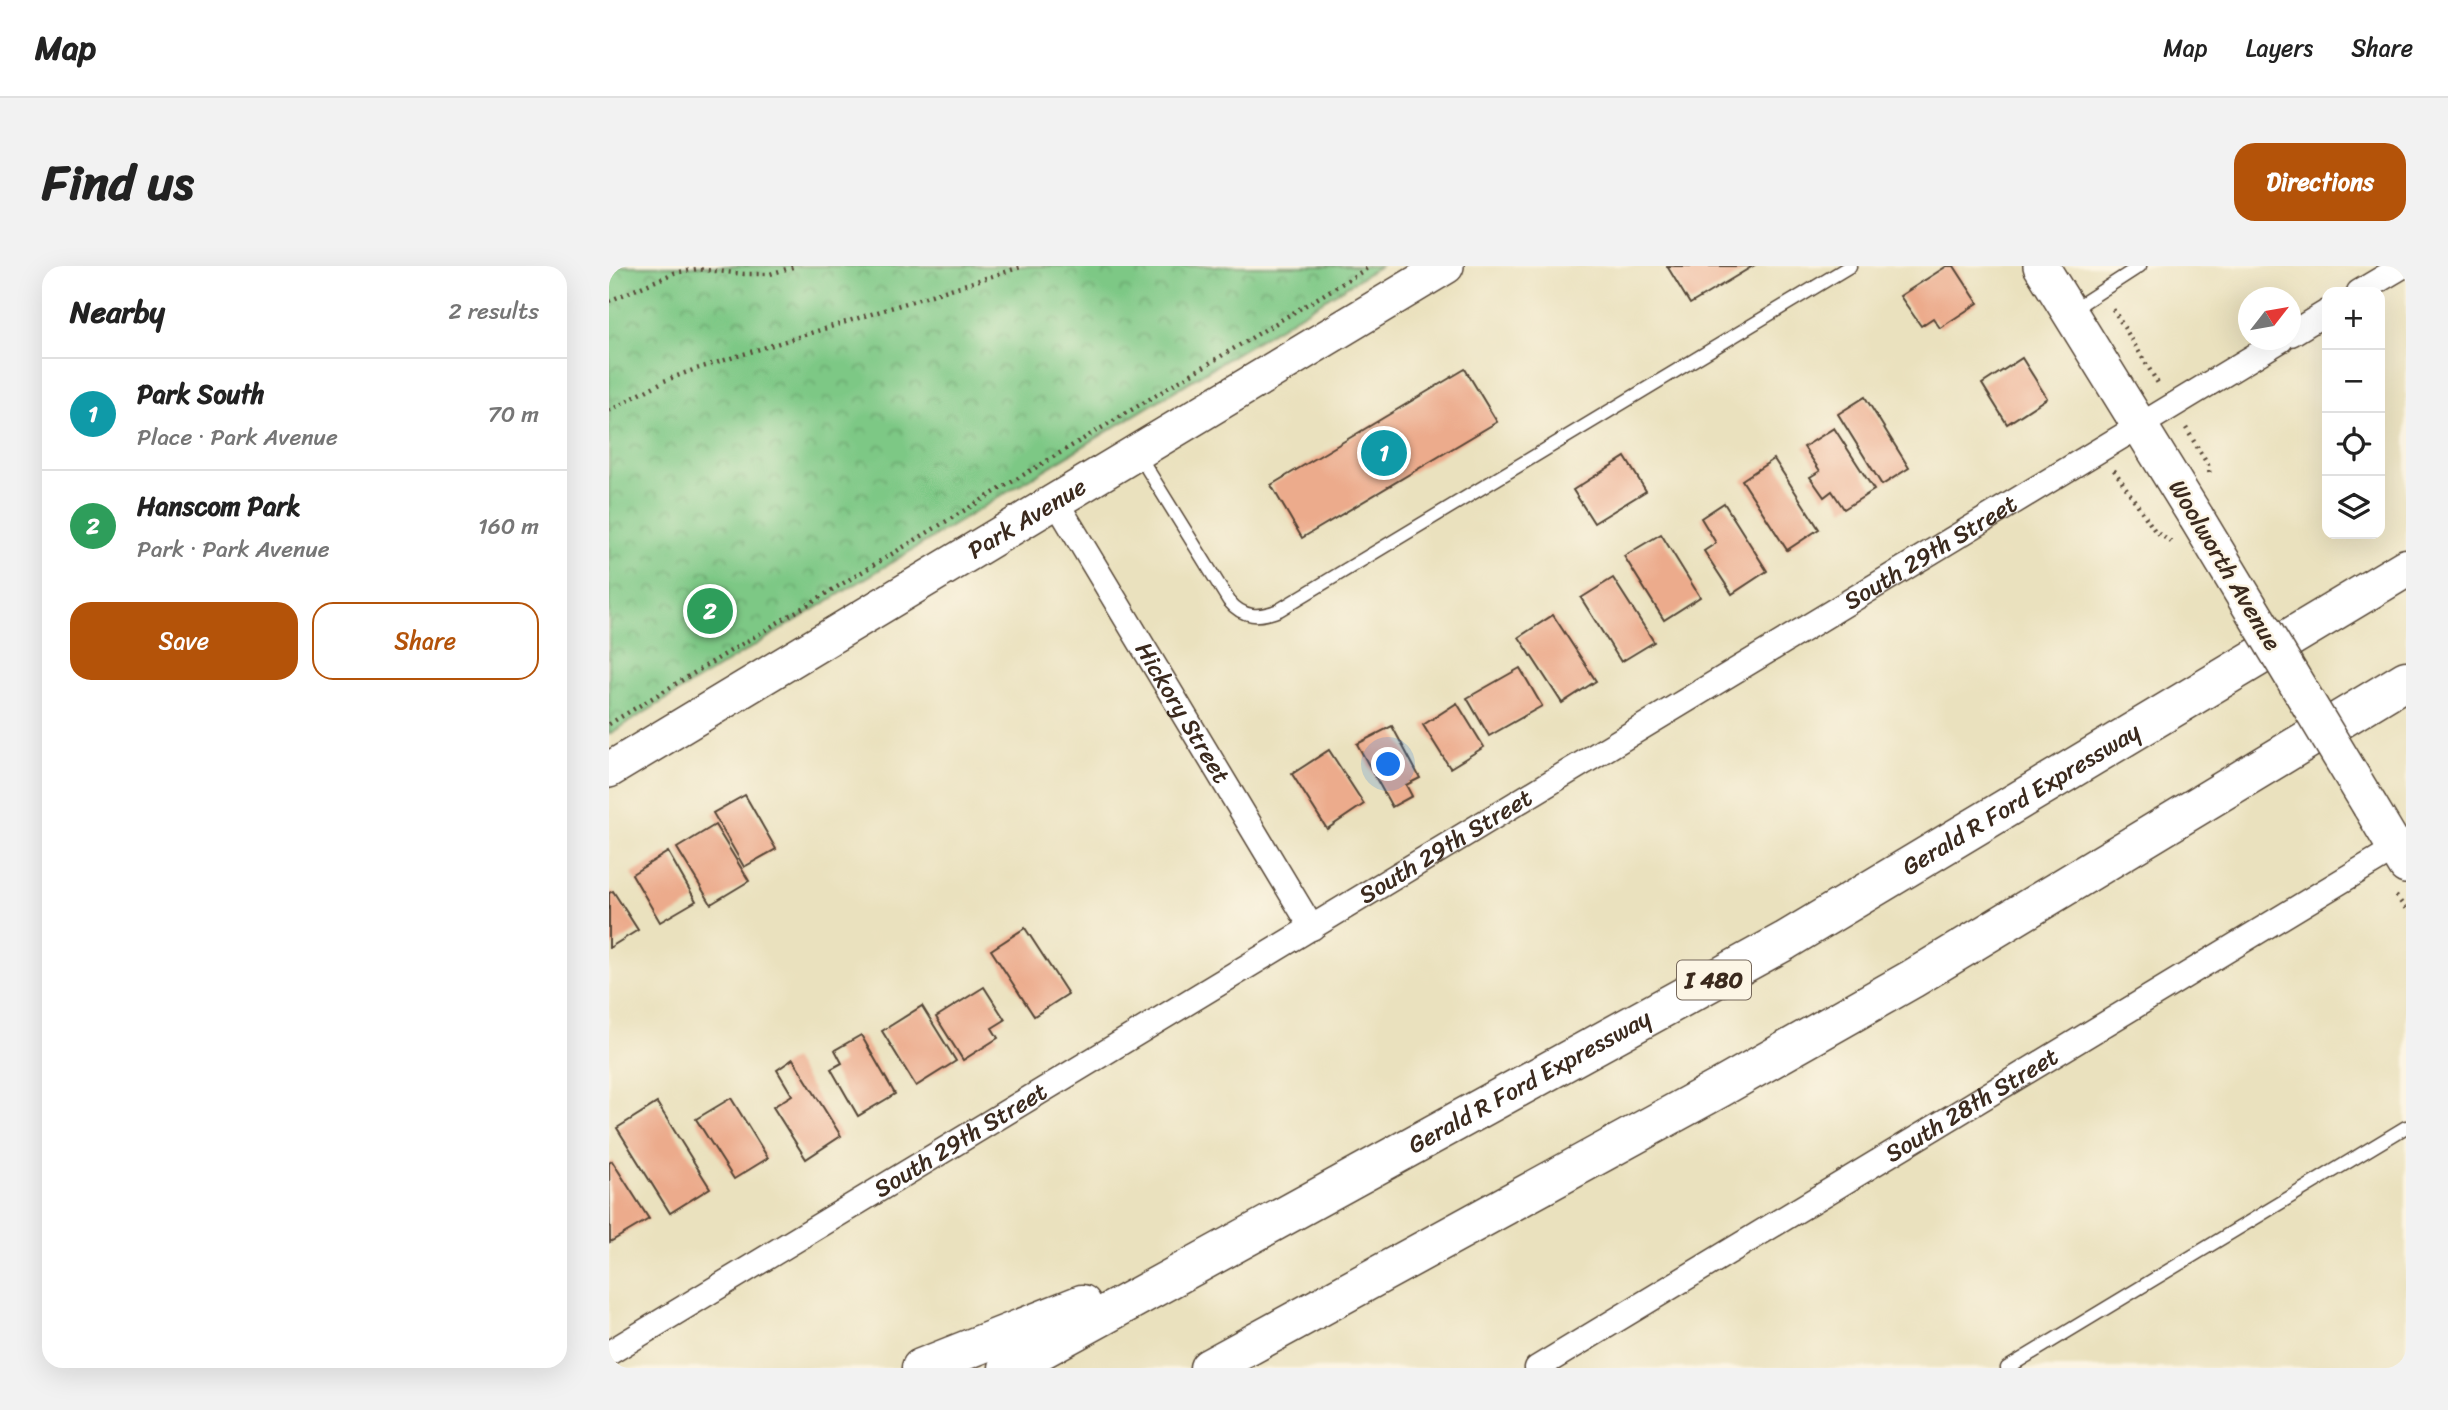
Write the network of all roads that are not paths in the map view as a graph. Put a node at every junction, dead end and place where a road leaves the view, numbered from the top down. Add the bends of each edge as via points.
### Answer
1 (1446, 266) edge
2 (1850, 266) edge
3 (2041, 266) edge
4 (2140, 266) edge
5 (2403, 266) edge
6 (2367, 287) edge
7 (2069, 312) junction
8 (2322, 315) edge
9 (2301, 328) edge
10 (2264, 350) edge
11 (2138, 426) junction
12 (1136, 451) junction
13 (1055, 500) junction
14 (2406, 568) edge
15 (2406, 680) edge
16 (609, 770) edge
17 (2403, 852) edge
18 (1312, 928) junction
19 (2406, 1127) edge
20 (1244, 1239) junction
21 (1419, 1253) junction
22 (609, 1353) edge
23 (1574, 1359) edge
24 (921, 1368) edge
25 (1008, 1368) edge
26 (1209, 1368) edge
27 (1261, 1368) edge
28 (1537, 1368) edge
29 (2007, 1368) edge

1 - 12 street, Park Avenue
2 - 12 lane via 1266,615 1256,617 1234,608
3 - 7 street, Woolworth Avenue
4 - 7 lane
5 - 6 street
7 - 11 street, Woolworth Avenue
8 - 9 street
10 - 11 street, South 29th Street
11 - 17 street, Woolworth Avenue, bridge via 2370,806
11 - 18 street, South 29th Street
12 - 13 street, Park Avenue
13 - 16 street, Park Avenue
13 - 18 street, Hickory Street
14 - 20 highway, Gerald R Ford Expressway / I 480 via 1785,941
15 - 21 highway via 1912,979
17 - 23 street, South 28th Street
18 - 22 street, South 29th Street
19 - 29 lane
20 - 24 highway
20 - 25 highway, Gerald R Ford Expressway / I 480
21 - 26 highway
21 - 27 highway
23 - 28 street, South 28th Street

